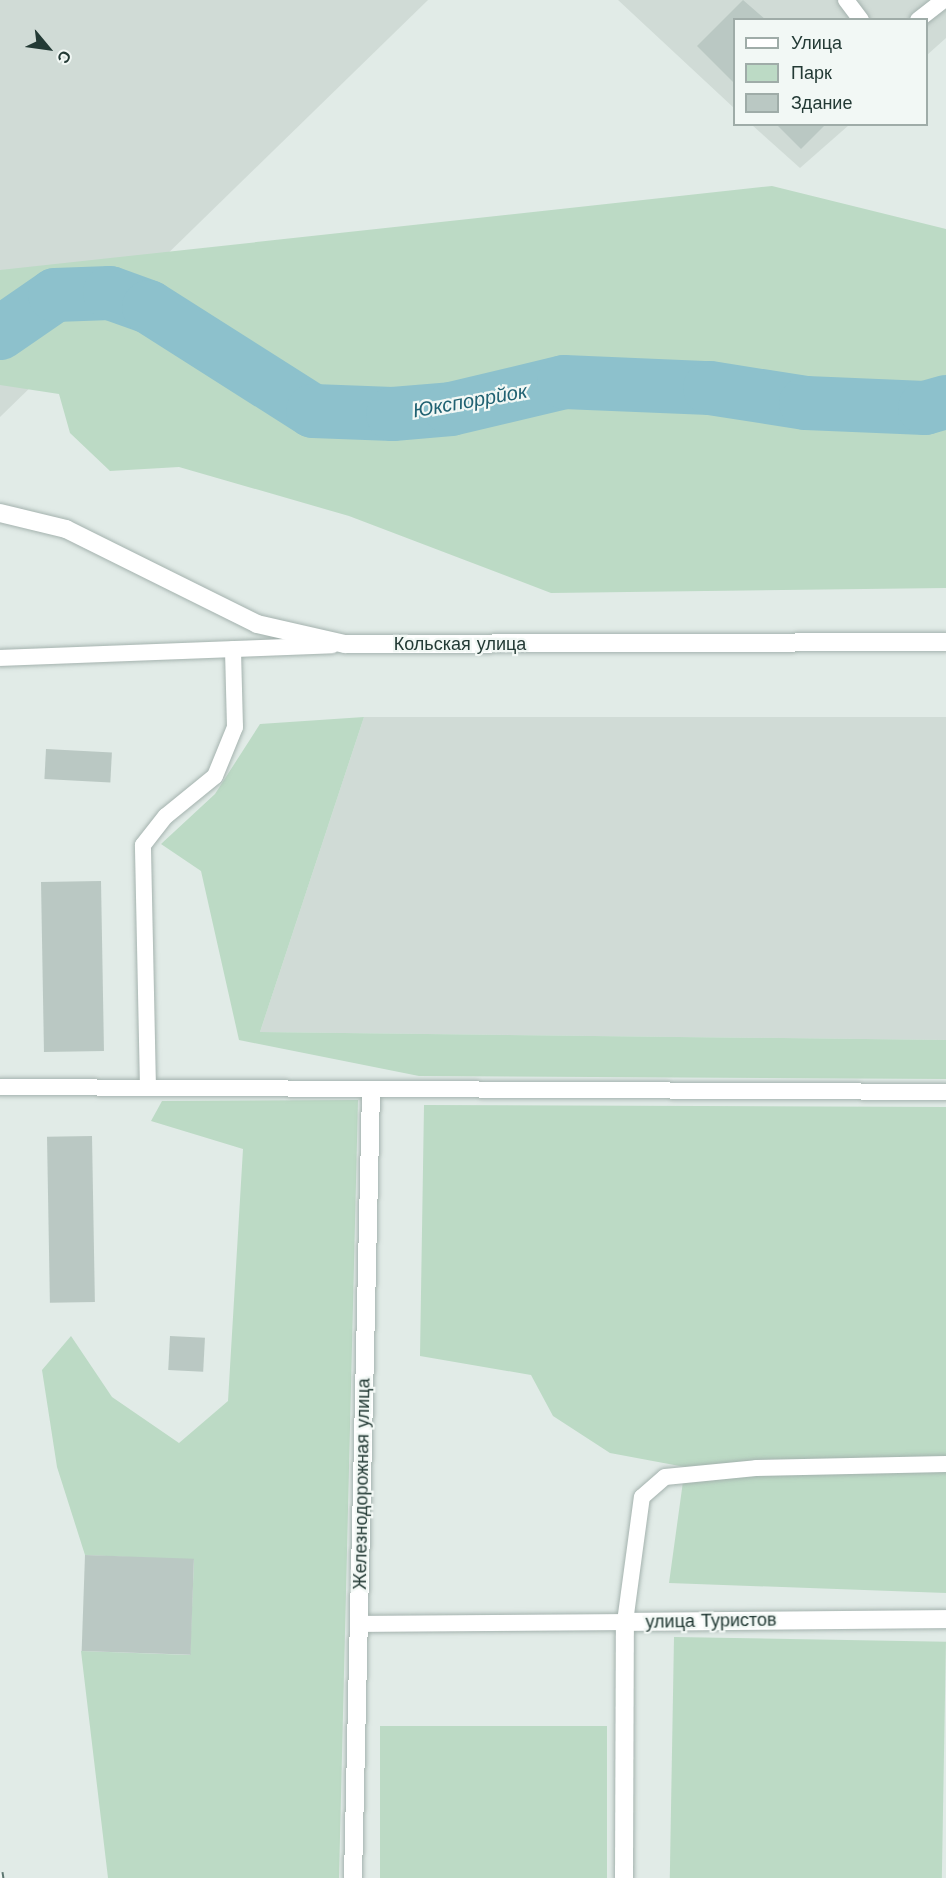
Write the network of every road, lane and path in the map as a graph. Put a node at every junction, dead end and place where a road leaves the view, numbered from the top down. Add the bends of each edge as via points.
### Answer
1 (846, 0) edge
2 (944, 0) edge
3 (860, 18) edge
4 (921, 18) edge
5 (0, 513) edge
6 (946, 642) edge
7 (345, 644) junction
8 (232, 649) junction
9 (0, 658) edge
10 (0, 1087) edge
11 (148, 1088) junction
12 (370, 1091) junction
13 (946, 1092) edge
14 (946, 1464) edge
15 (946, 1619) edge
16 (625, 1622) junction
17 (359, 1624) junction
18 (353, 1878) edge
19 (624, 1878) edge

1 - 3 lane
2 - 4 lane
5 - 7 street, Кольская улица via 66,529 257,624
6 - 7 street, Кольская улица
7 - 8 lane
8 - 9 lane
8 - 11 lane via 236,727 215,776 166,816 143,845
10 - 11 lane
11 - 12 lane
12 - 13 lane
12 - 17 street, Железнодорожная улица
14 - 16 lane via 756,1468 665,1477 642,1497
15 - 16 street, улица Туристов
16 - 17 lane
16 - 19 street, улица Туристов
17 - 18 street, Железнодорожная улица

